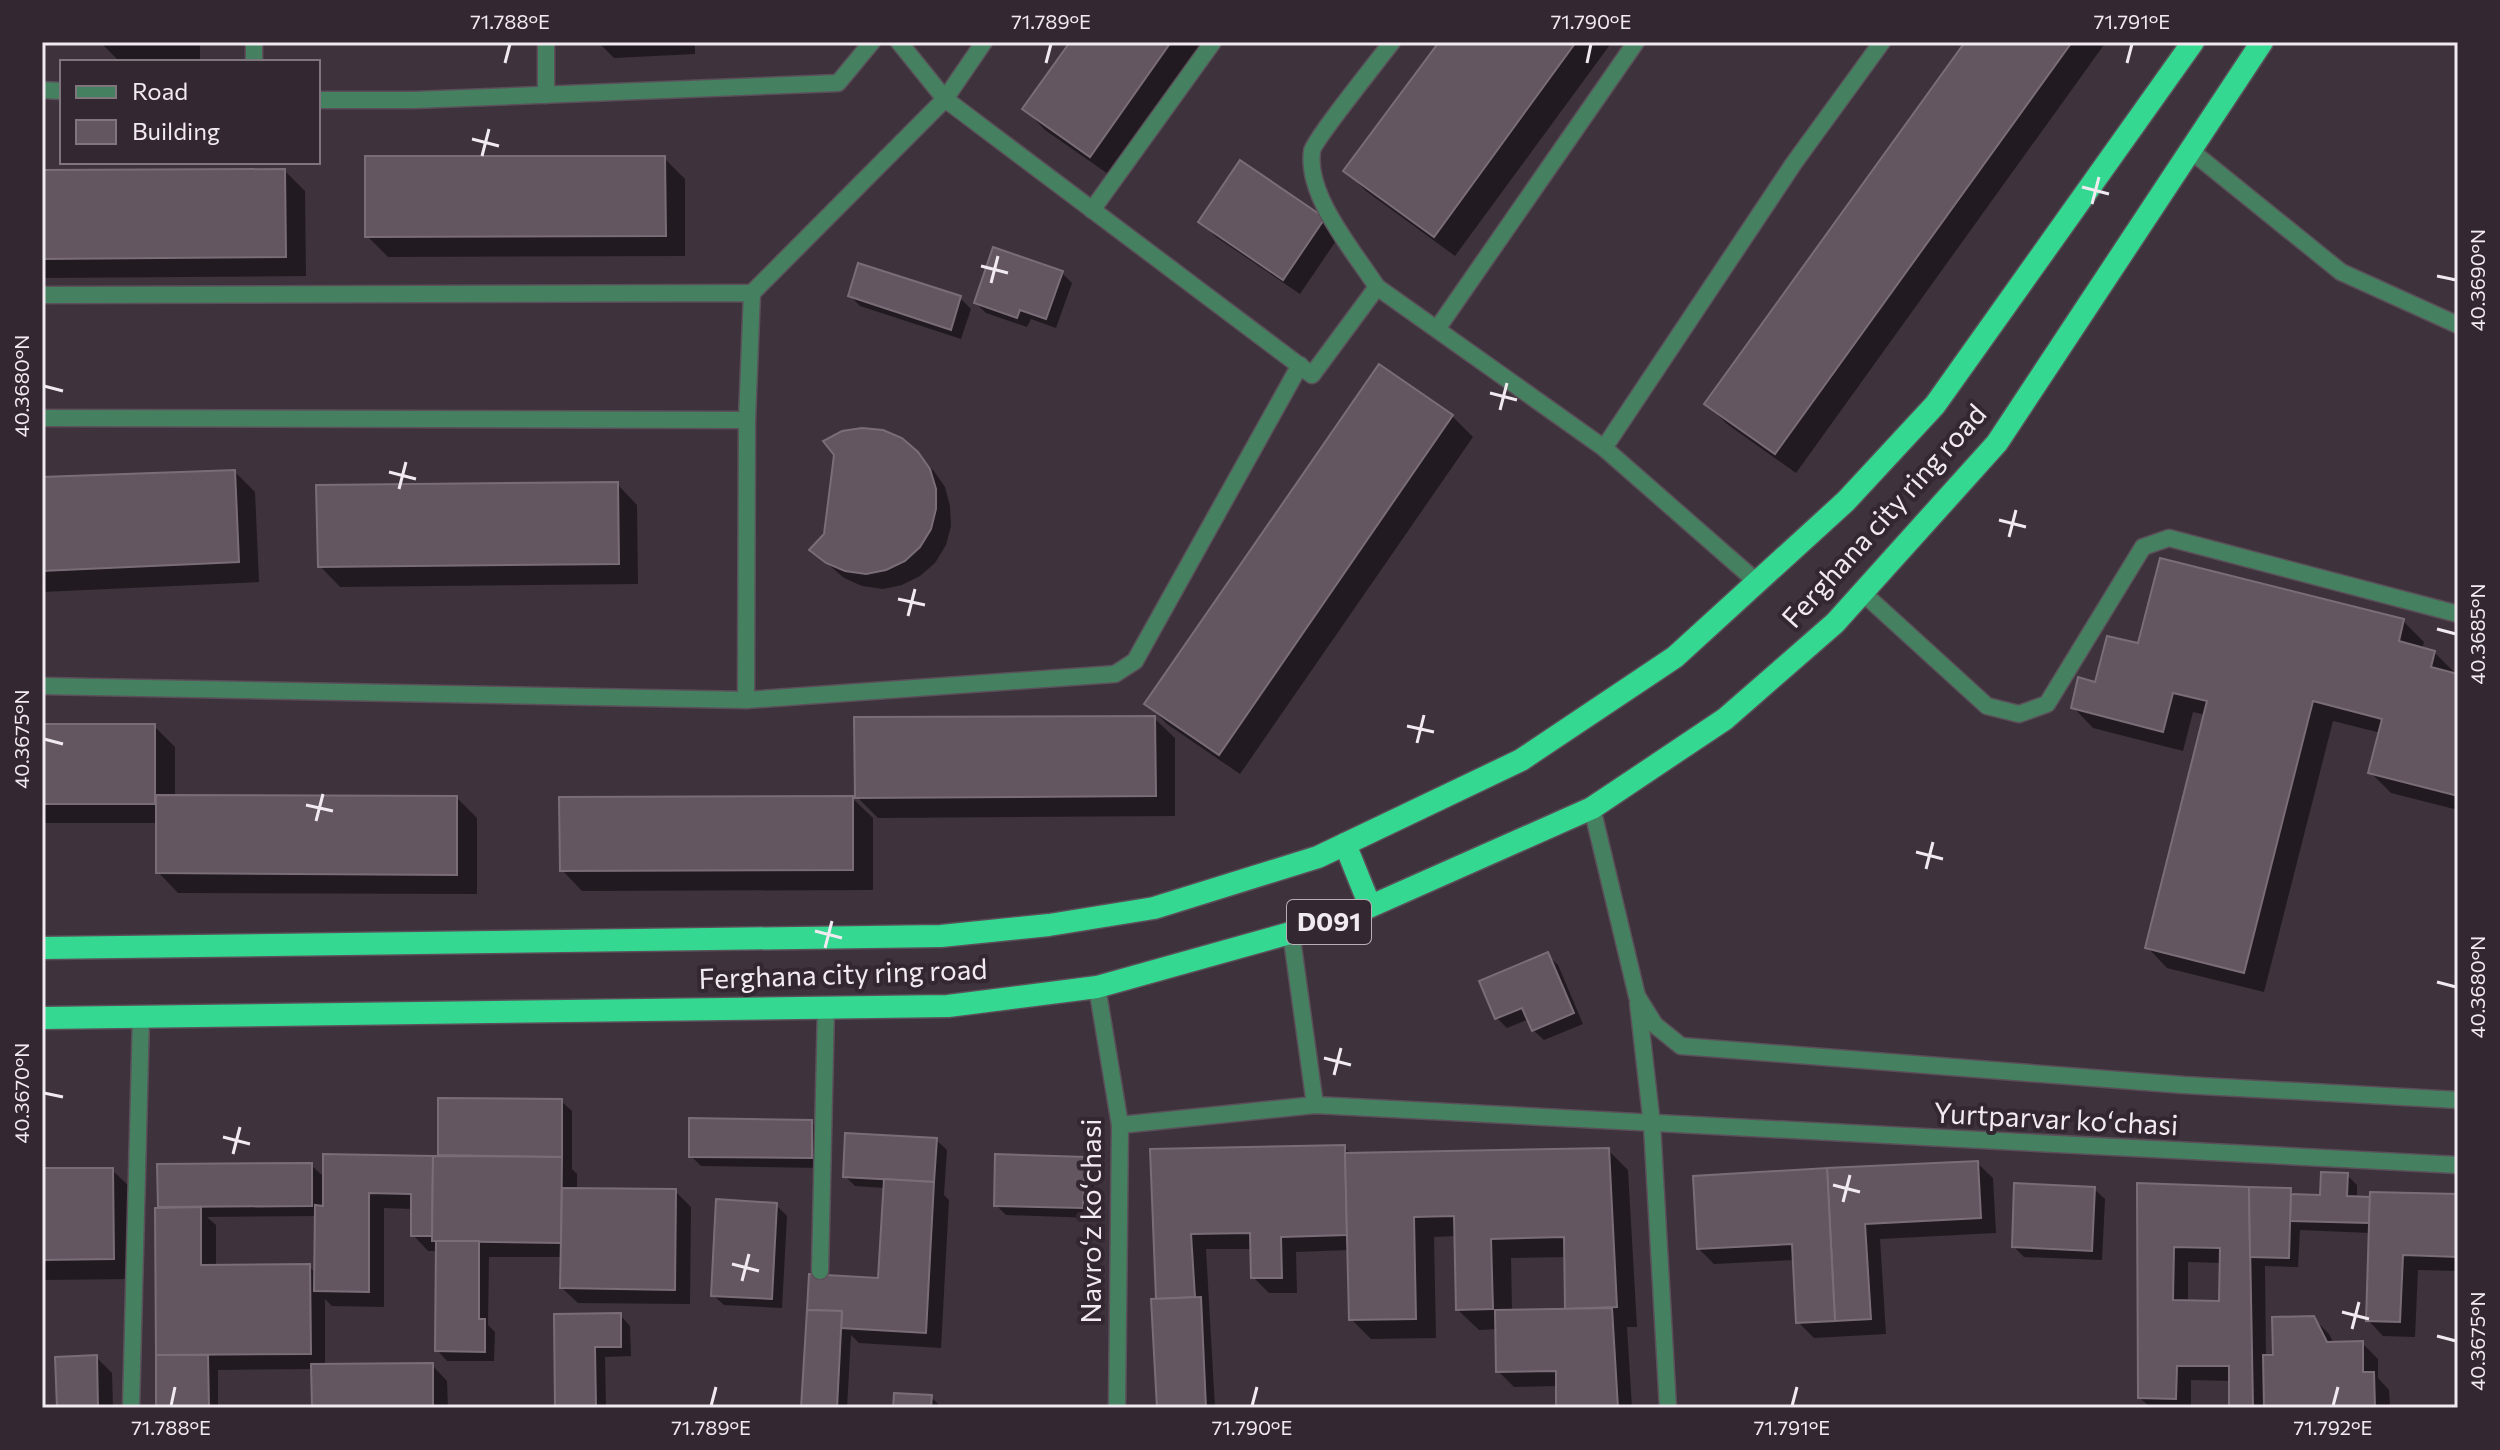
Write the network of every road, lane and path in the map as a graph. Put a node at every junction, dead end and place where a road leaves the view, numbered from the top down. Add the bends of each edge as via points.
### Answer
1 (546, 42) edge
2 (872, 42) edge
3 (899, 42) edge
4 (984, 42) edge
5 (1213, 42) edge
6 (1392, 42) edge
7 (1636, 42) edge
8 (1882, 42) edge
9 (2193, 42) edge
10 (2271, 42) edge
11 (2256, 50) edge
12 (546, 95) junction
13 (945, 99) junction
14 (320, 100) edge
15 (2190, 150) junction
16 (1092, 210) junction
17 (1377, 287) junction
18 (752, 293) junction
19 (42, 295) edge
20 (2458, 325) edge
21 (1437, 329) junction
22 (1300, 365) junction
23 (42, 418) edge
24 (747, 420) junction
25 (1604, 448) junction
26 (1757, 582) junction
27 (1863, 593) junction
28 (2458, 614) edge
29 (42, 686) edge
30 (746, 700) junction
31 (1592, 808) junction
32 (1345, 844) junction
33 (1370, 906) junction
34 (1291, 932) junction
35 (42, 948) edge
36 (1097, 987) junction
37 (1637, 996) junction
38 (826, 1006) junction
39 (141, 1016) junction
40 (42, 1018) edge
41 (2458, 1100) edge
42 (1315, 1105) junction
43 (1120, 1125) junction
44 (1652, 1125) junction
45 (2458, 1165) edge
46 (820, 1271) dead end
47 (131, 1408) edge
48 (1117, 1408) edge
49 (1668, 1408) edge

1 - 12 street
2 - 12 street via 838,83
3 - 13 street
4 - 13 street
5 - 16 street
6 - 17 street via 1312,148 1313,183
7 - 21 street
8 - 25 street via 1794,163
9 - 26 highway, Ferghana city ring road / D091 via 1935,405 1846,501
10 - 11 highway, D091
11 - 15 highway, Ferghana city ring road / D091
12 - 14 street
13 - 16 street
13 - 18 street
15 - 20 street via 2341,272
15 - 27 highway, Ferghana city ring road / D091 via 1997,443
16 - 22 street
17 - 21 street
17 - 22 street via 1312,375
18 - 19 street
18 - 24 street
21 - 25 street
22 - 30 street via 1135,661 1115,674
23 - 24 street
24 - 30 street
25 - 26 street
26 - 32 highway, Ferghana city ring road / D091 via 1675,657 1521,760
27 - 28 street via 1987,706 2019,714 2047,704 2143,547 2169,538
27 - 31 highway, Ferghana city ring road / D091 via 1725,719
29 - 30 street
31 - 33 highway, Ferghana city ring road / D091
31 - 37 street
32 - 33 highway
32 - 35 highway, Ferghana city ring road / D091 via 1154,908 941,936
33 - 34 highway, Ferghana city ring road / D091
34 - 36 highway, Ferghana city ring road / D091
34 - 42 street
36 - 38 highway, Ferghana city ring road / D091 via 948,1006
36 - 43 street, Navroʻz koʻchasi
37 - 41 street via 1655,1025 1681,1046 2184,1085
37 - 44 street
38 - 39 highway, Ferghana city ring road / D091
38 - 46 street
39 - 40 highway, Ferghana city ring road / D091
39 - 47 street
42 - 43 street, Yurtparvar koʻchasi
42 - 44 street, Yurtparvar koʻchasi
43 - 48 street, Navroʻz koʻchasi
44 - 45 street, Yurtparvar koʻchasi
44 - 49 street

